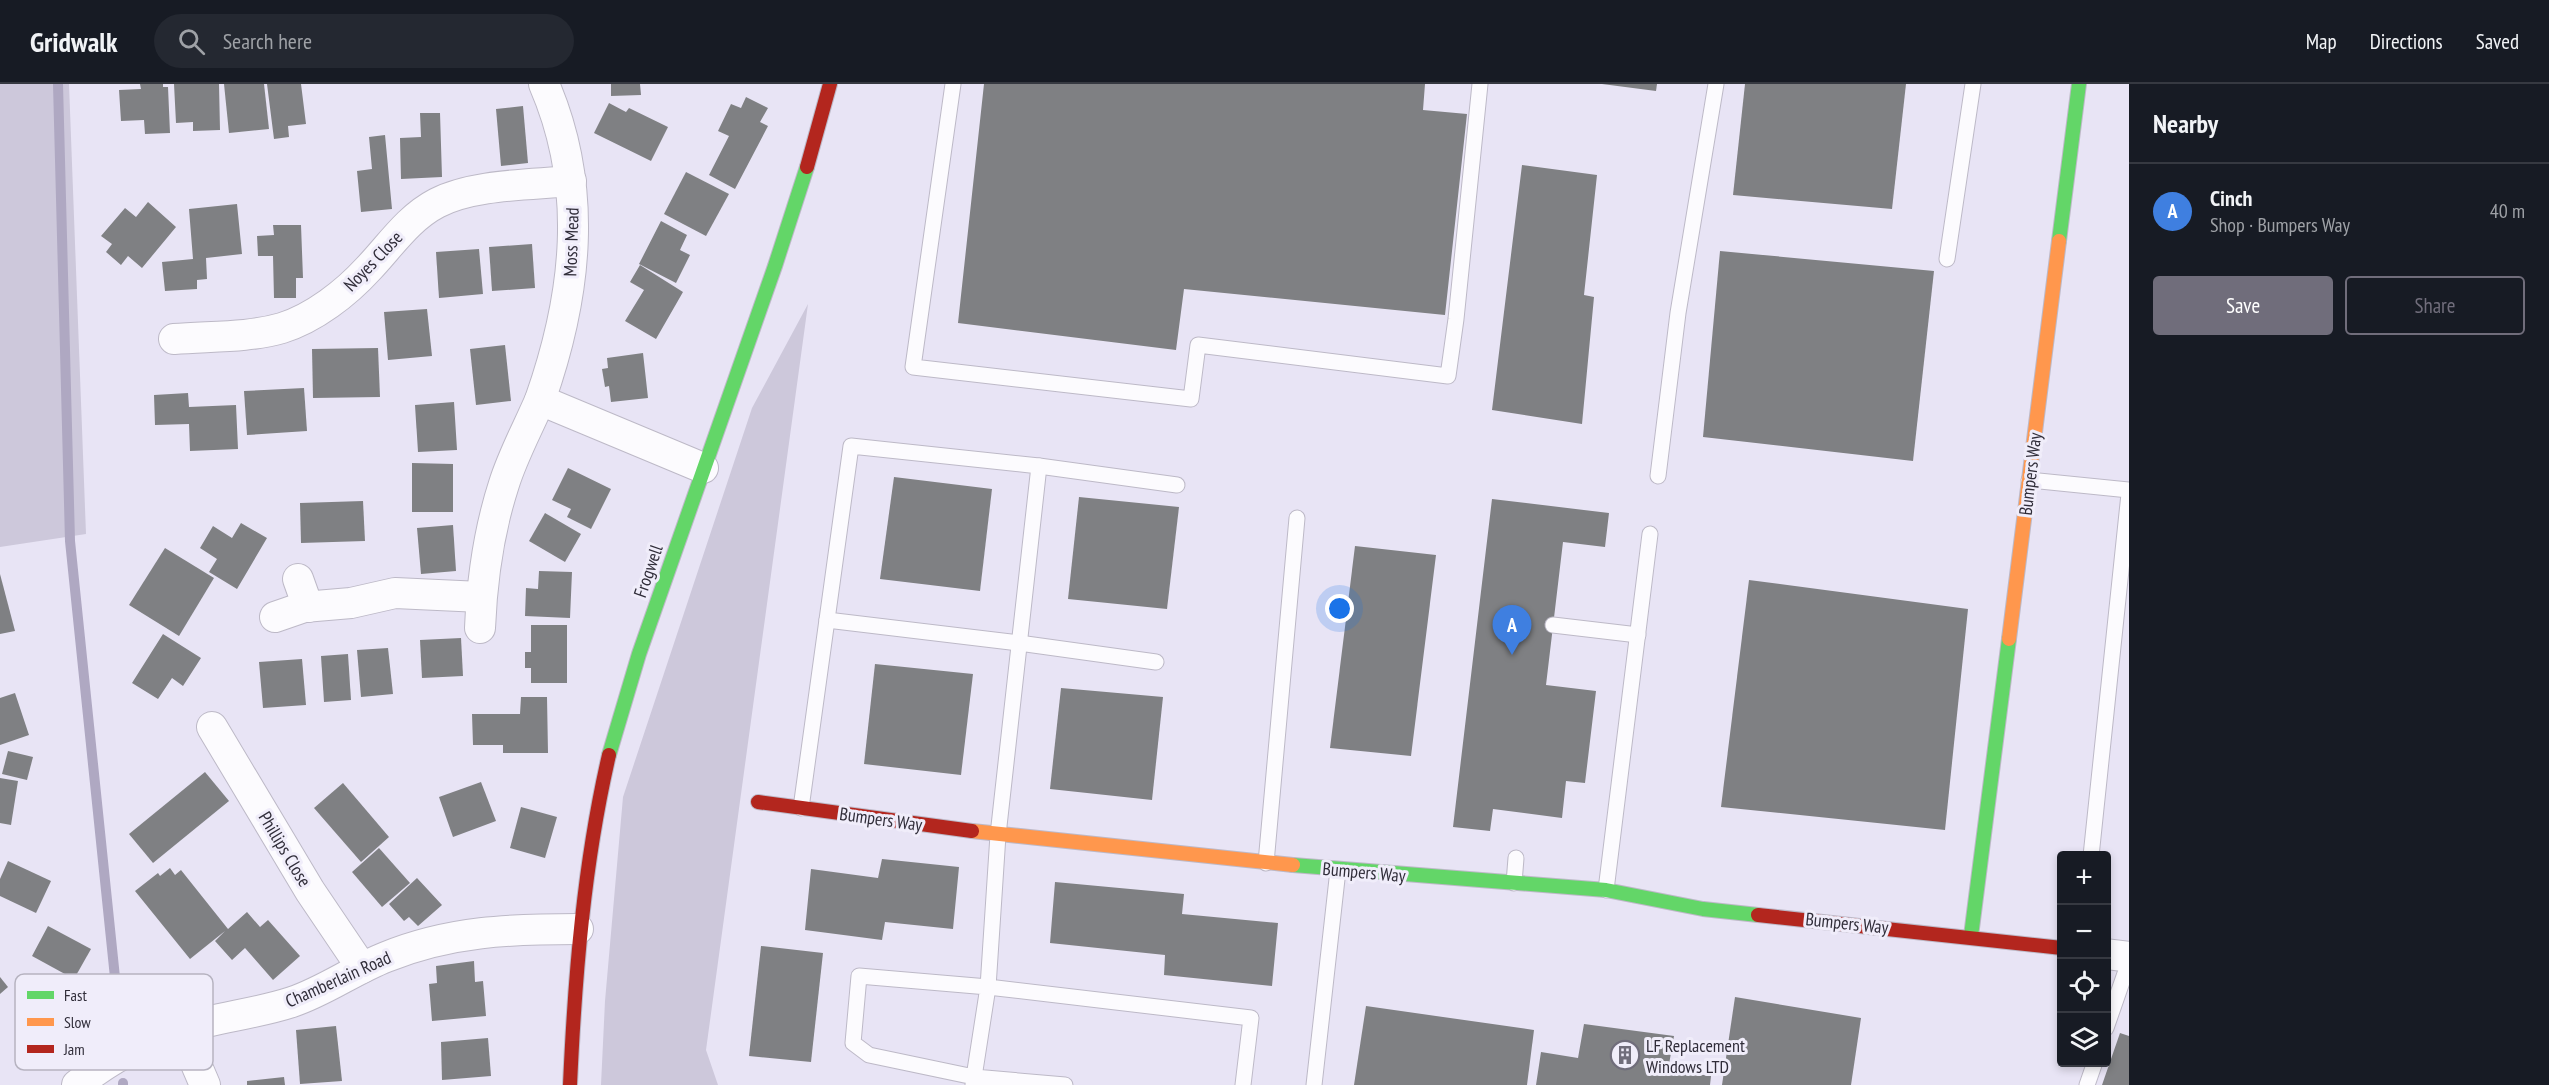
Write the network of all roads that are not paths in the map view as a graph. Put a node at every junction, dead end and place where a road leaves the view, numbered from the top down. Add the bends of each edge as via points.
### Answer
1 (544, 84) edge
2 (830, 84) edge
3 (953, 84) edge
4 (1480, 84) edge
5 (1716, 84) edge
6 (1973, 84) edge
7 (2079, 84) edge
8 (571, 181) junction
9 (1947, 259) dead end
10 (174, 339) dead end
11 (540, 400) junction
12 (1039, 466) junction
13 (703, 468) junction
14 (1658, 476) dead end
15 (2029, 480) junction
16 (1177, 485) dead end
17 (2129, 492) edge
18 (1297, 518) dead end
19 (1650, 534) dead end
20 (298, 579) dead end
21 (481, 597) junction
22 (308, 607) junction
23 (275, 617) dead end
24 (827, 620) junction
25 (1553, 625) dead end
26 (480, 628) dead end
27 (1638, 634) junction
28 (1019, 643) junction
29 (1156, 662) dead end
30 (212, 727) dead end
31 (758, 802) dead end
32 (801, 808) junction
33 (998, 835) junction
34 (2091, 851) edge
35 (1516, 858) dead end
36 (1266, 863) junction
37 (1338, 870) junction
38 (1514, 884) junction
39 (1606, 890) junction
40 (578, 929) junction
41 (1971, 936) junction
42 (2057, 947) edge
43 (2111, 955) edge
44 (2129, 957) edge
45 (2129, 962) edge
46 (362, 968) junction
47 (988, 987) junction
48 (2111, 1014) edge
49 (213, 1021) edge
50 (2093, 1067) edge
51 (98, 1070) edge
52 (199, 1070) edge
53 (974, 1081) edge
54 (77, 1085) edge
55 (205, 1085) edge
56 (570, 1085) edge
57 (1065, 1085) edge
58 (1243, 1085) edge
59 (1314, 1085) edge
60 (2087, 1085) edge

1 - 8 street, Moss Mead via 563,136
2 - 13 street, Frogwell via 771,280
3 - 4 lane via 913,367 1191,399 1198,345 1448,376
5 - 14 lane via 1678,313
6 - 9 lane
7 - 15 street, Bumpers Way
8 - 10 street, Noyes Close via 471,192 437,203 411,222 358,280 323,306 283,327 223,326
8 - 11 street, Moss Mead via 574,237 568,295 557,348
11 - 13 street
11 - 21 street, Moss Mead via 503,484
12 - 16 lane
12 - 24 lane via 850,446
12 - 28 lane
13 - 40 street, Frogwell via 611,744
15 - 17 lane
15 - 41 street, Bumpers Way
17 - 34 lane
18 - 36 lane
19 - 27 lane
20 - 22 street
21 - 22 street via 403,593
21 - 26 street, Moss Mead
22 - 23 street
24 - 28 lane
24 - 32 lane
25 - 27 lane
27 - 39 lane
28 - 29 lane
28 - 33 lane
30 - 46 street, Phillips Close via 310,891
31 - 32 street, Bumpers Way
32 - 33 street, Bumpers Way
33 - 36 street, Bumpers Way
33 - 47 lane
35 - 38 lane
36 - 37 street, Bumpers Way
37 - 38 street, Bumpers Way
37 - 59 lane
38 - 39 street, Bumpers Way
39 - 41 street, Bumpers Way via 1703,909
40 - 46 street, Chamberlain Road via 480,931 409,949
40 - 56 street, Frogwell
41 - 42 street, Bumpers Way
43 - 44 street
45 - 48 lane
46 - 49 street, Chamberlain Road via 290,1003
47 - 53 lane
47 - 53 lane via 859,976 853,1043 869,1055
47 - 58 lane via 1251,1017
50 - 60 lane
51 - 54 street, Chamberlain Road
52 - 55 street
53 - 57 lane

